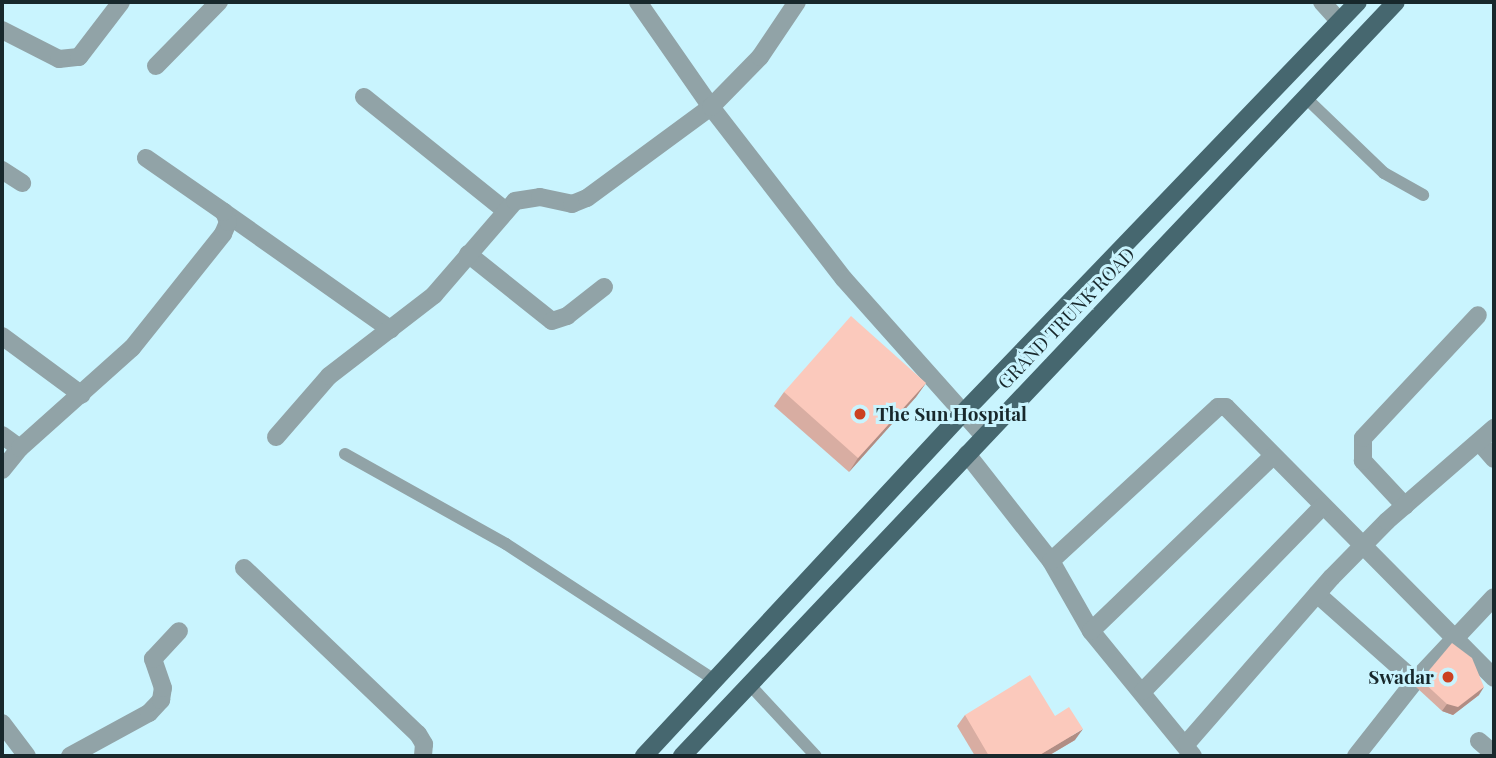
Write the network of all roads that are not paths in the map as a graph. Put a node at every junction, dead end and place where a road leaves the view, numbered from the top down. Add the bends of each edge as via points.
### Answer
1 (121, 2) edge
2 (219, 2) edge
3 (638, 2) edge
4 (797, 2) edge
5 (1322, 2) edge
6 (1357, 2) edge
7 (1396, 2) edge
8 (1339, 21) junction
9 (2, 30) edge
10 (156, 66) dead end
11 (364, 97) dead end
12 (1306, 98) junction
13 (711, 107) junction
14 (146, 158) dead end
15 (2, 170) edge
16 (22, 183) dead end
17 (1423, 195) dead end
18 (506, 211) junction
19 (224, 212) junction
20 (468, 254) junction
21 (604, 287) dead end
22 (1478, 315) dead end
23 (391, 330) junction
24 (2, 336) edge
25 (82, 395) junction
26 (962, 414) junction
27 (1494, 428) edge
28 (2, 435) edge
29 (983, 435) junction
30 (276, 437) dead end
31 (1481, 444) junction
32 (20, 448) junction
33 (345, 454) dead end
34 (967, 454) junction
35 (1273, 456) junction
36 (1494, 459) edge
37 (2, 470) edge
38 (1405, 506) junction
39 (1322, 507) junction
40 (1361, 548) junction
41 (1051, 561) junction
42 (244, 568) dead end
43 (1317, 594) junction
44 (1494, 597) edge
45 (179, 631) dead end
46 (1091, 631) junction
47 (1454, 638) junction
48 (1494, 678) edge
49 (715, 681) junction
50 (1415, 681) junction
51 (749, 684) junction
52 (1143, 691) junction
53 (2, 723) edge
54 (1479, 741) dead end
55 (1190, 750) edge
56 (1494, 754) edge
57 (26, 756) edge
58 (70, 756) edge
59 (423, 756) edge
60 (644, 756) edge
61 (682, 756) edge
62 (816, 756) edge
63 (1356, 756) edge

1 - 9 street via 79,57 59,59
2 - 10 street
3 - 13 street
4 - 13 street via 760,57
5 - 8 street
6 - 8 main road, GRAND TRUNK ROAD
7 - 12 main road, GRAND TRUNK ROAD
8 - 26 main road, GRAND TRUNK ROAD
11 - 18 street
12 - 17 lane via 1384,173
12 - 29 main road, GRAND TRUNK ROAD
13 - 18 street via 587,198 572,204 527,197
13 - 26 street via 844,279
14 - 19 street
15 - 16 street
18 - 20 street
19 - 23 street
19 - 25 street via 228,222 206,259 132,348
20 - 21 street via 552,321 567,316
20 - 23 street via 434,295
22 - 38 street via 1363,438 1363,461
23 - 30 street via 329,376
24 - 25 street
25 - 32 street
26 - 29 street
26 - 49 main road, GRAND TRUNK ROAD
27 - 31 street
28 - 32 street
29 - 34 main road, GRAND TRUNK ROAD
31 - 36 street
31 - 38 street
32 - 37 street
33 - 49 lane via 506,544
34 - 41 street
34 - 51 main road, GRAND TRUNK ROAD
35 - 39 street
35 - 41 street via 1234,411 1218,407
35 - 46 street
38 - 40 street
39 - 40 street
39 - 52 street
40 - 43 street
40 - 47 street
41 - 46 street
42 - 59 street via 418,734 424,744
43 - 50 street
43 - 55 street
44 - 47 street
45 - 58 street via 153,659 163,688 161,699 149,713
46 - 52 street
47 - 48 street
47 - 50 street
49 - 60 main road, GRAND TRUNK ROAD
50 - 63 street
51 - 61 main road, GRAND TRUNK ROAD
51 - 62 lane
52 - 55 street
53 - 57 street
54 - 56 street

